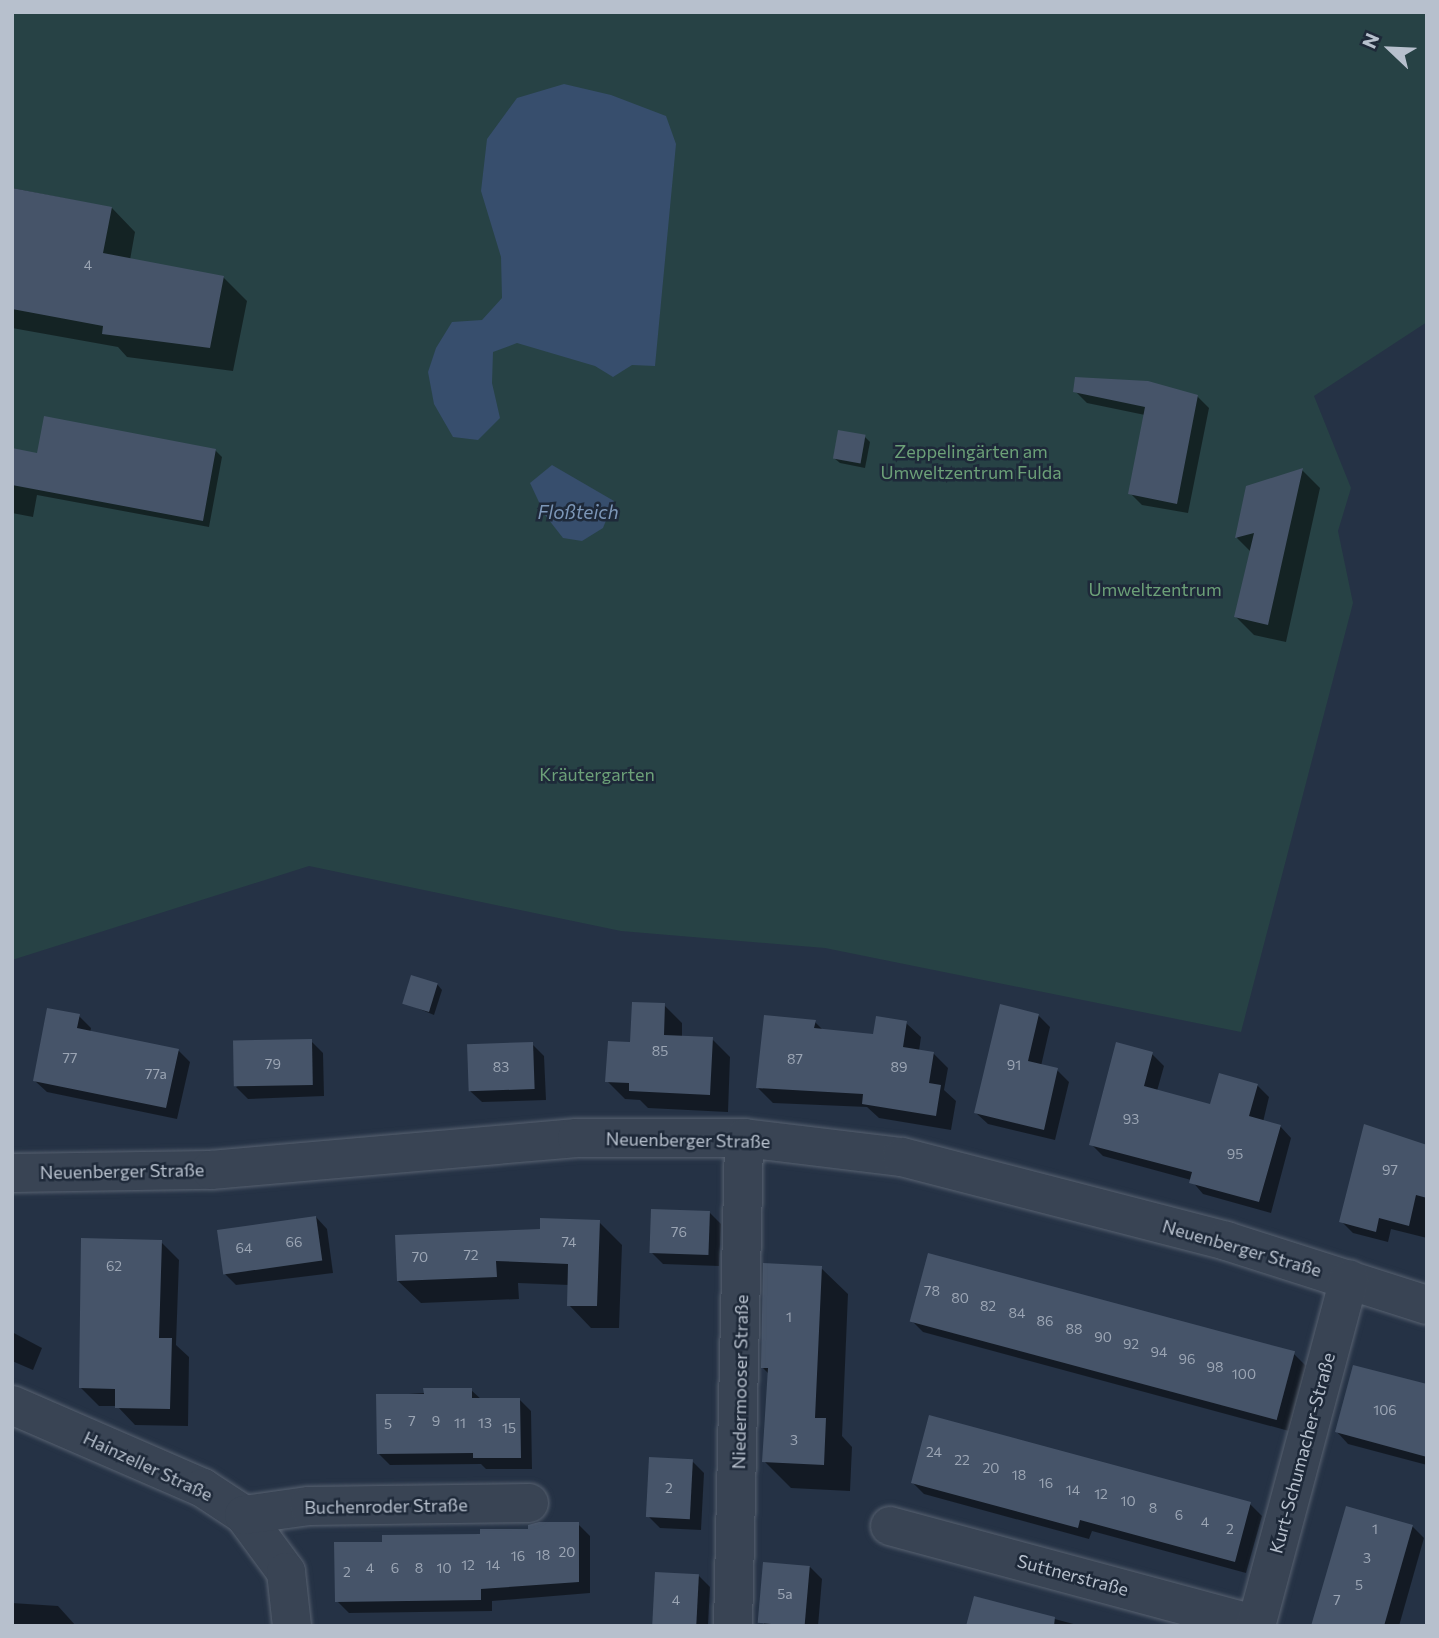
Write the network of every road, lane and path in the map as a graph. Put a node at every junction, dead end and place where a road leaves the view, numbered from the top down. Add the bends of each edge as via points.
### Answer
1 (744, 1138) junction
2 (12, 1172) edge
3 (1349, 1279) junction
4 (1427, 1305) edge
5 (12, 1405) edge
6 (528, 1503) dead end
7 (244, 1516) junction
8 (891, 1526) dead end
9 (1256, 1625) edge
10 (292, 1626) edge
11 (733, 1626) edge

1 - 2 street, Neuenberger Straße via 577,1138 211,1170
1 - 3 street, Neuenberger Straße via 902,1157 1226,1241
1 - 11 street, Niedermooser Straße
3 - 4 street, Neuenberger Straße
3 - 9 street, Kurt-Schumacher-Straße
5 - 7 street, Hainzeller Straße via 203,1488
6 - 7 street, Buchenroder Straße via 309,1506
7 - 10 street, Hainzeller Straße via 286,1572
8 - 9 street, Suttnerstraße

